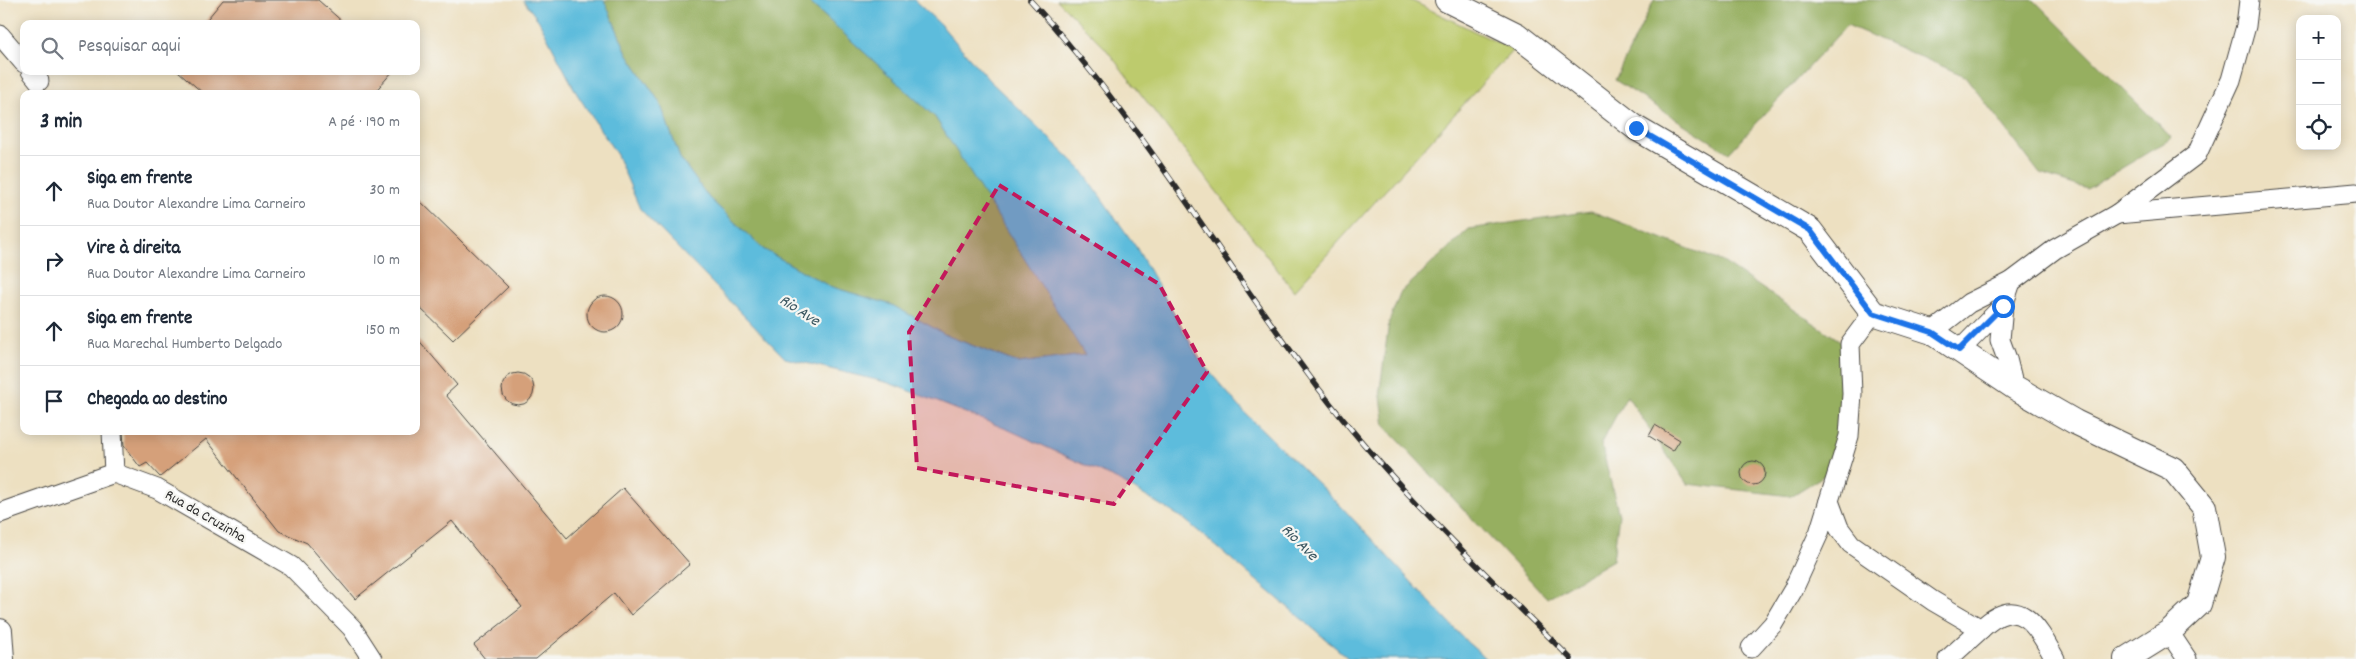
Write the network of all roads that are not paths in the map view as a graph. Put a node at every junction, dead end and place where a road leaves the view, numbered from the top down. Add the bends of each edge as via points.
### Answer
1 (1447, 0) edge
2 (2248, 0) edge
3 (0, 35) edge
4 (20, 58) edge
5 (2158, 183) junction
6 (2356, 193) edge
7 (2172, 210) junction
8 (2117, 214) junction
9 (2011, 282) junction
10 (2003, 306) junction
11 (1873, 313) junction
12 (1932, 332) junction
13 (1959, 350) junction
14 (2014, 387) junction
15 (112, 435) edge
16 (114, 473) junction
17 (1829, 501) junction
18 (0, 513) edge
19 (1981, 629) junction
20 (0, 631) edge
21 (2170, 632) junction
22 (1751, 648) dead end
23 (2, 659) edge
24 (372, 659) edge
25 (1948, 659) edge
26 (2056, 659) edge
27 (2126, 659) edge
28 (2187, 659) edge

1 - 11 street via 1517,34 1636,128 1810,230
2 - 5 street via 2246,26 2231,80 2197,154
3 - 4 street
5 - 7 street
5 - 8 street
6 - 7 street
7 - 8 street
8 - 9 street via 2055,249
9 - 10 street
9 - 12 street via 1969,303
10 - 13 street
10 - 14 street via 2000,340
11 - 12 street
11 - 17 street via 1850,344 1852,394 1849,436
12 - 13 street
13 - 14 street
14 - 21 street via 2075,422 2173,469 2204,507 2213,557 2199,604
15 - 16 street
16 - 18 street
16 - 24 street, Rua da Cruzinha via 157,489 291,566 352,628
17 - 19 street via 1839,528 1851,544 1933,601
17 - 22 street via 1819,533 1792,590 1772,624
19 - 25 street
19 - 26 street via 1998,614 2026,617 2037,627
20 - 23 street
21 - 27 street
21 - 28 street

